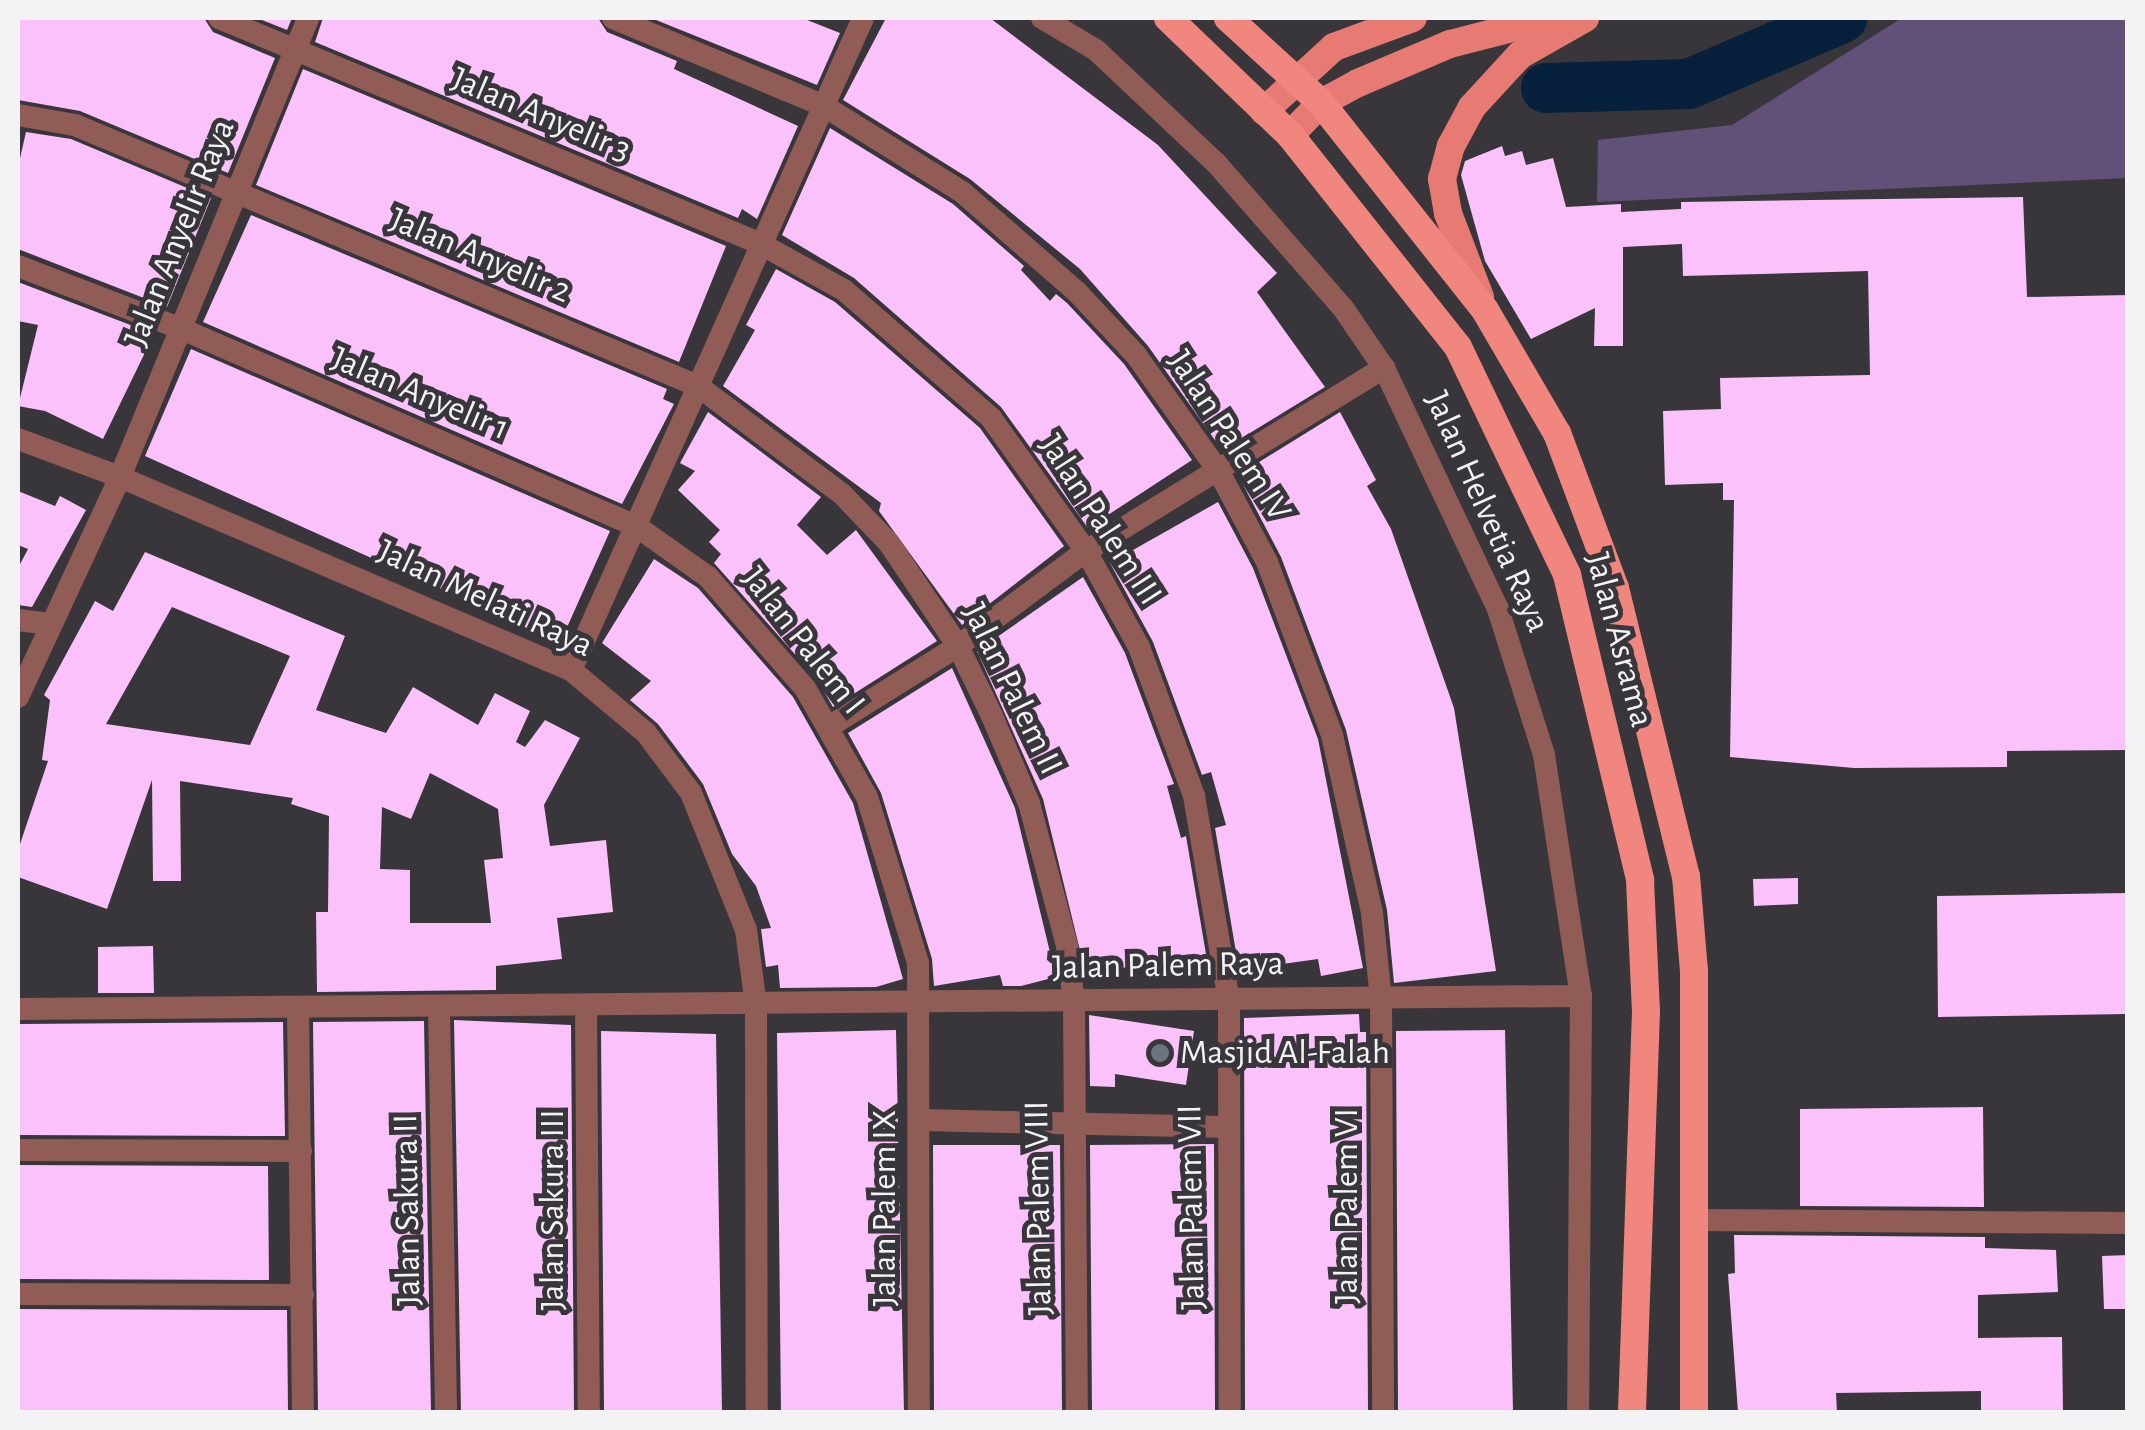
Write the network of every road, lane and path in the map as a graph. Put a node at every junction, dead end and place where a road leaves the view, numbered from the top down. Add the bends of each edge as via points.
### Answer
1 (220, 18) edge
2 (308, 18) edge
3 (613, 18) edge
4 (864, 18) edge
5 (1042, 18) edge
6 (1168, 18) edge
7 (1228, 18) edge
8 (1413, 18) edge
9 (1551, 18) edge
10 (1585, 18) edge
11 (294, 50) junction
12 (1298, 79) junction
13 (1321, 103) junction
14 (824, 106) junction
15 (1264, 111) junction
16 (18, 116) edge
17 (1290, 135) junction
18 (235, 191) junction
19 (761, 244) junction
20 (18, 266) edge
21 (1484, 310) junction
22 (178, 327) junction
23 (1384, 368) junction
24 (698, 386) junction
25 (18, 439) edge
26 (1220, 472) junction
27 (120, 476) junction
28 (636, 526) junction
29 (1086, 551) junction
30 (18, 620) edge
31 (49, 624) junction
32 (958, 646) junction
33 (571, 670) junction
34 (18, 697) edge
35 (830, 726) junction
36 (1581, 996) junction
37 (1381, 998) junction
38 (1228, 1000) junction
39 (1074, 1002) junction
40 (920, 1004) junction
41 (756, 1006) junction
42 (439, 1007) junction
43 (586, 1007) junction
44 (298, 1008) junction
45 (18, 1009) edge
46 (922, 1120) junction
47 (1072, 1122) junction
48 (1225, 1127) junction
49 (18, 1150) edge
50 (301, 1151) junction
51 (1693, 1220) junction
52 (2128, 1222) edge
53 (18, 1294) edge
54 (302, 1295) junction
55 (303, 1412) edge
56 (446, 1412) edge
57 (589, 1412) edge
58 (757, 1412) edge
59 (919, 1412) edge
60 (1076, 1412) edge
61 (1230, 1412) edge
62 (1383, 1412) edge
63 (1578, 1412) edge
64 (1632, 1412) edge
65 (1694, 1412) edge

1 - 11 street, Jalan Anyelir 3
2 - 11 street, Jalan Anyelir Raya
3 - 14 street, Jalan Palem IV
4 - 14 street
5 - 23 street, Jalan Helvetia Raya via 1096,50 1216,163 1343,308
6 - 15 highway, Jalan Asrama
7 - 12 highway, Jalan Asrama
8 - 12 main road via 1334,47
9 - 13 main road via 1450,44
10 - 21 main road via 1520,56 1472,107 1451,146 1442,180 1448,214
11 - 18 street, Jalan Anyelir Raya
11 - 19 street, Jalan Anyelir 3
12 - 13 highway, Jalan Asrama
12 - 15 main road
13 - 17 main road
13 - 21 highway, Jalan Asrama
14 - 19 street
14 - 26 street, Jalan Palem IV via 962,192 1077,292 1136,356
15 - 17 highway, Jalan Asrama
16 - 18 street, Jalan Anyelir 2 via 75,125
17 - 64 highway, Jalan Asrama via 1458,346 1567,575 1640,880 1646,1011
18 - 22 street, Jalan Anyelir Raya
18 - 24 street, Jalan Anyelir 2
19 - 24 street
19 - 29 street, Jalan Palem III via 844,290 964,387
20 - 22 street, Jalan Anyelir 1
21 - 51 highway, Jalan Asrama via 1557,433 1586,502 1670,798 1686,876 1694,972
22 - 27 street, Jalan Anyelir Raya
22 - 28 street, Jalan Anyelir 1
23 - 26 street
23 - 36 street, Jalan Helvetia Raya via 1476,560 1516,664 1544,755
24 - 28 street
24 - 32 street, Jalan Palem II via 842,494 889,544
25 - 27 street, Jalan Melati Raya
26 - 29 street
26 - 37 street, Jalan Palem IV via 1267,562 1332,735 1372,913
27 - 31 street, Jalan Anyelir Raya
27 - 33 street, Jalan Melati Raya
28 - 33 street
28 - 35 street, Jalan Palem I via 672,548 742,610
29 - 32 street
29 - 38 street, Jalan Palem III via 1139,647 1194,796
30 - 31 street
31 - 34 street, Jalan Anyelir Raya
32 - 35 street
32 - 39 street, Jalan Palem II via 1029,803 1067,946
33 - 41 street, Jalan Melati Raya via 646,733 691,793 746,930
35 - 40 street, Jalan Palem I via 867,797 900,892 918,963
36 - 37 street, Jalan Palem Raya
36 - 63 street, Jalan Helvetia Raya
37 - 38 street, Jalan Palem Raya
37 - 62 street, Jalan Palem VI
38 - 39 street, Jalan Palem Raya
38 - 48 street, Jalan Palem VII
39 - 40 street, Jalan Palem Raya
39 - 47 street, Jalan Palem VIII
40 - 41 street, Jalan Palem Raya
40 - 46 street, Jalan Palem IX
41 - 43 street, Jalan Palem Raya
41 - 58 street, Jalan Melati Raya
42 - 43 street, Jalan Palem Raya
42 - 44 street, Jalan Palem Raya
42 - 56 street, Jalan Sakura II
43 - 57 street, Jalan Sakura III
44 - 45 street, Jalan Palem Raya
44 - 50 street
46 - 47 street
46 - 59 street, Jalan Palem IX
47 - 48 street
47 - 60 street, Jalan Palem VIII
48 - 61 street, Jalan Palem VII
49 - 50 street
50 - 54 street
51 - 52 street
51 - 65 highway, Jalan Asrama
53 - 54 street
54 - 55 street

